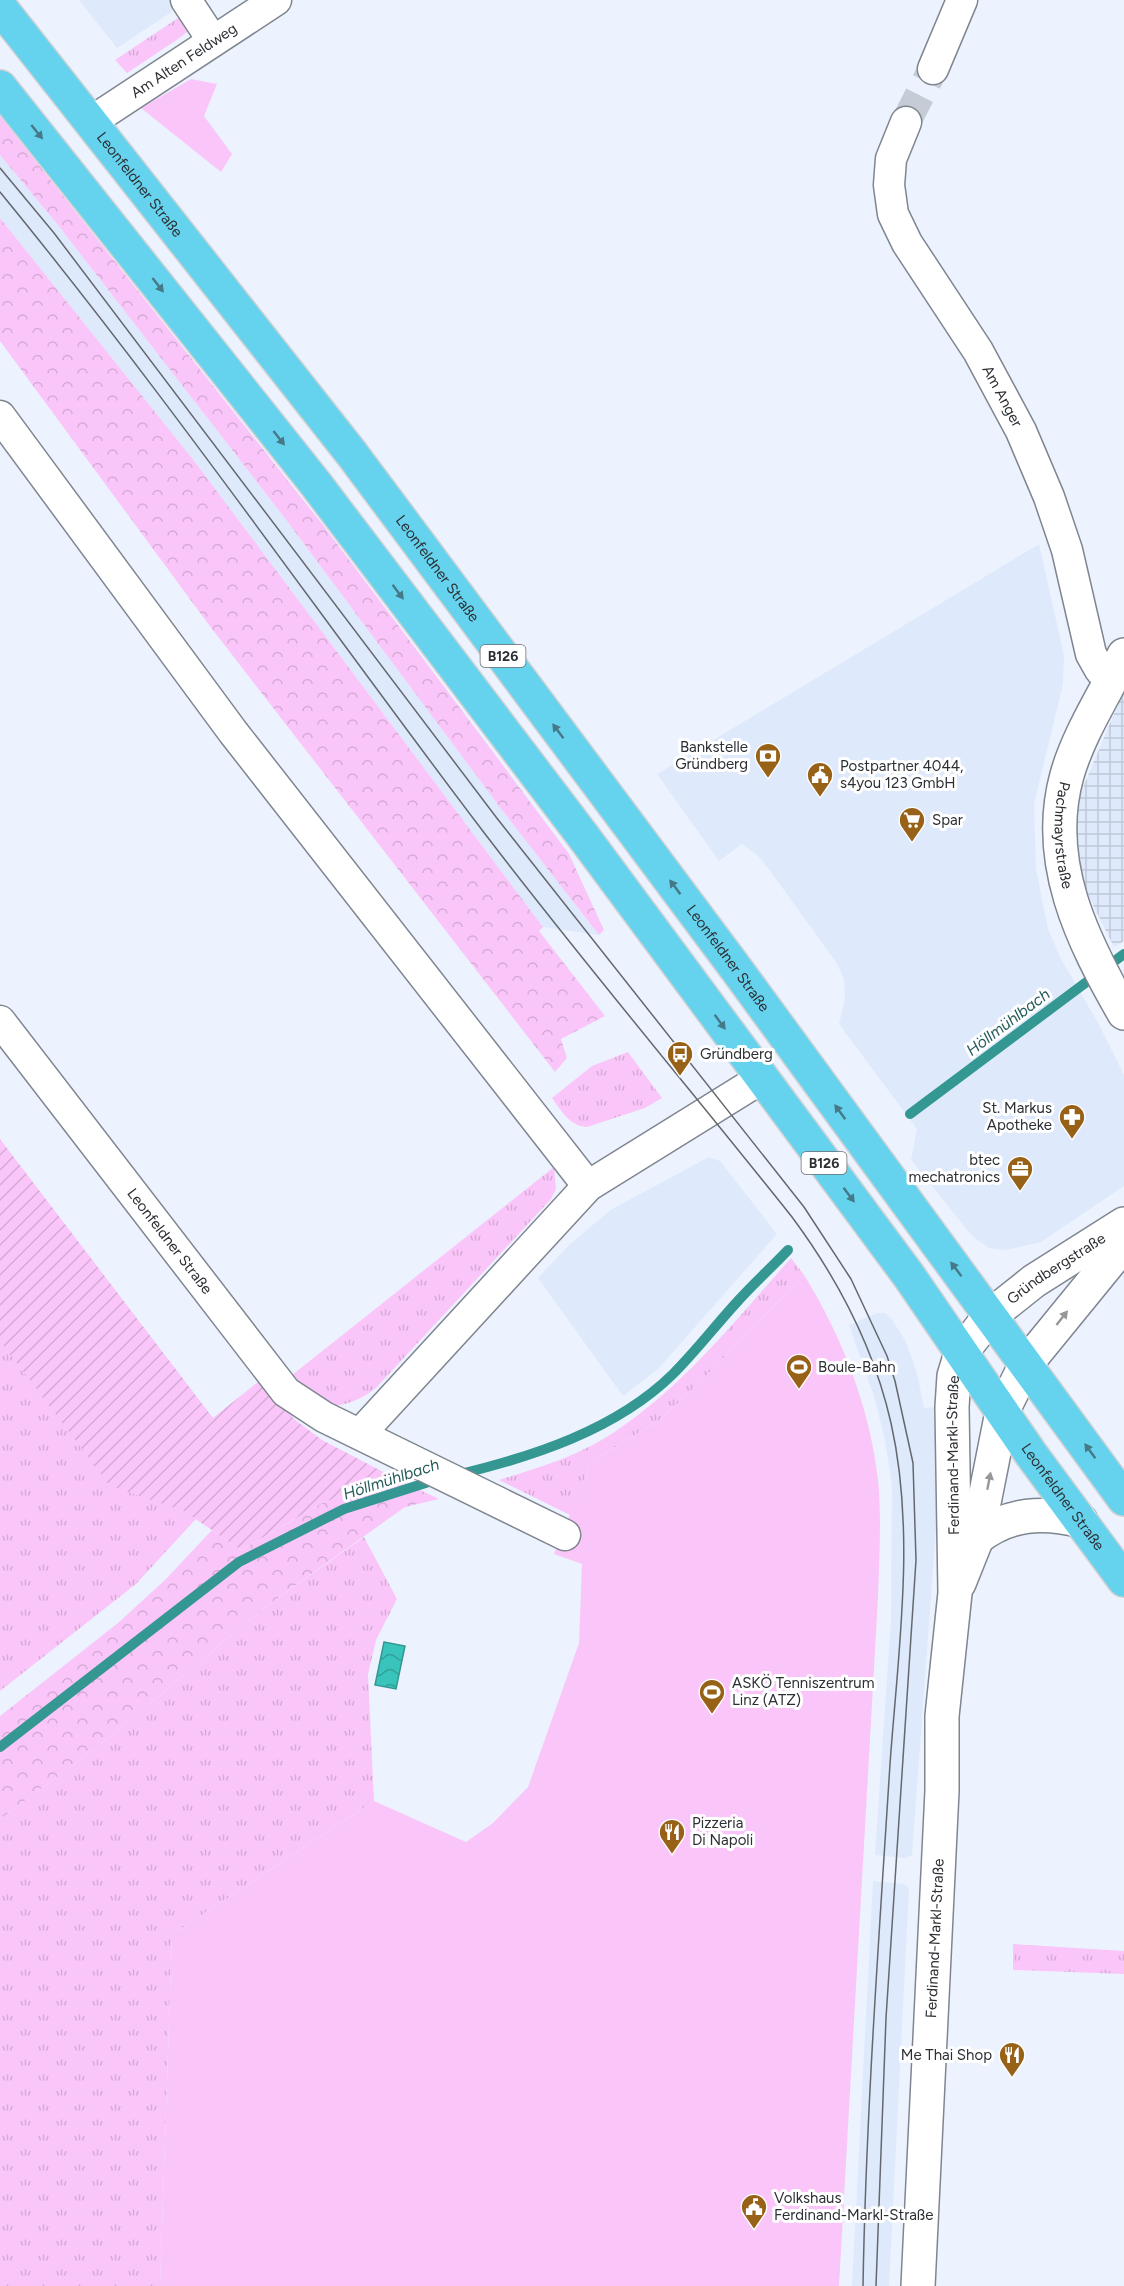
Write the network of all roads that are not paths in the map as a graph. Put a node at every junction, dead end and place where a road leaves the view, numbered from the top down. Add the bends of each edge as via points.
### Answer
1 (186, 0) edge
2 (276, 0) edge
3 (962, 0) edge
4 (0, 7) edge
5 (213, 41) junction
6 (933, 69) tunnel mouth
7 (0, 87) edge
8 (92, 121) junction
9 (906, 122) tunnel mouth
10 (0, 416) edge
11 (1119, 666) edge
12 (1118, 1002) edge
13 (0, 1022) edge
14 (762, 1078) junction
15 (588, 1186) junction
16 (1124, 1224) edge
17 (1124, 1244) edge
18 (990, 1316) junction
19 (961, 1353) junction
20 (1026, 1365) junction
21 (1002, 1412) junction
22 (360, 1434) junction
23 (1124, 1499) edge
24 (1081, 1521) junction
25 (565, 1535) dead end
26 (977, 1538) junction
27 (1124, 1580) edge
28 (955, 1593) junction
29 (918, 2286) edge

1 - 5 street
2 - 5 street, Am Alten Feldweg
3 - 6 street
4 - 8 main road, Leonfeldner Straße / B126
5 - 8 street, Am Alten Feldweg
7 -> 14 main road, Leonfeldner Straße / B126 via 315,483
18 -> 8 main road, Leonfeldner Straße / B126 via 352,454
9 - 11 street, Am Anger via 891,159 888,185 893,214 907,243 978,351 1021,431 1067,550 1091,654 1100,670
10 - 15 street via 233,732
11 - 12 street, Pachmayrstraße via 1067,775 1060,849 1068,892 1092,958
13 - 22 street, Leonfeldner Straße via 286,1392 303,1406
14 - 15 street
14 -> 19 main road, Leonfeldner Straße / B126 via 909,1276
15 - 22 street
16 - 18 street, Gründbergstraße via 1034,1281
20 -> 17 street, Gründbergstraße
18 - 19 street
18 - 20 main road, Leonfeldner Straße / B126
19 - 21 main road, Leonfeldner Straße / B126
19 - 28 street, Ferdinand-Markl-Straße via 954,1376 952,1407
20 - 21 street
23 -> 20 main road, Leonfeldner Straße / B126
21 - 24 main road, Leonfeldner Straße / B126
26 -> 21 street, Ferdinand-Markl-Straße
22 - 25 street, Leonfeldner Straße
24 - 26 street, Ferdinand-Markl-Straße via 1037,1514 1002,1522
24 - 27 main road, Leonfeldner Straße / B126
26 - 28 street, Ferdinand-Markl-Straße
28 - 29 street, Ferdinand-Markl-Straße via 942,1716 942,1791

